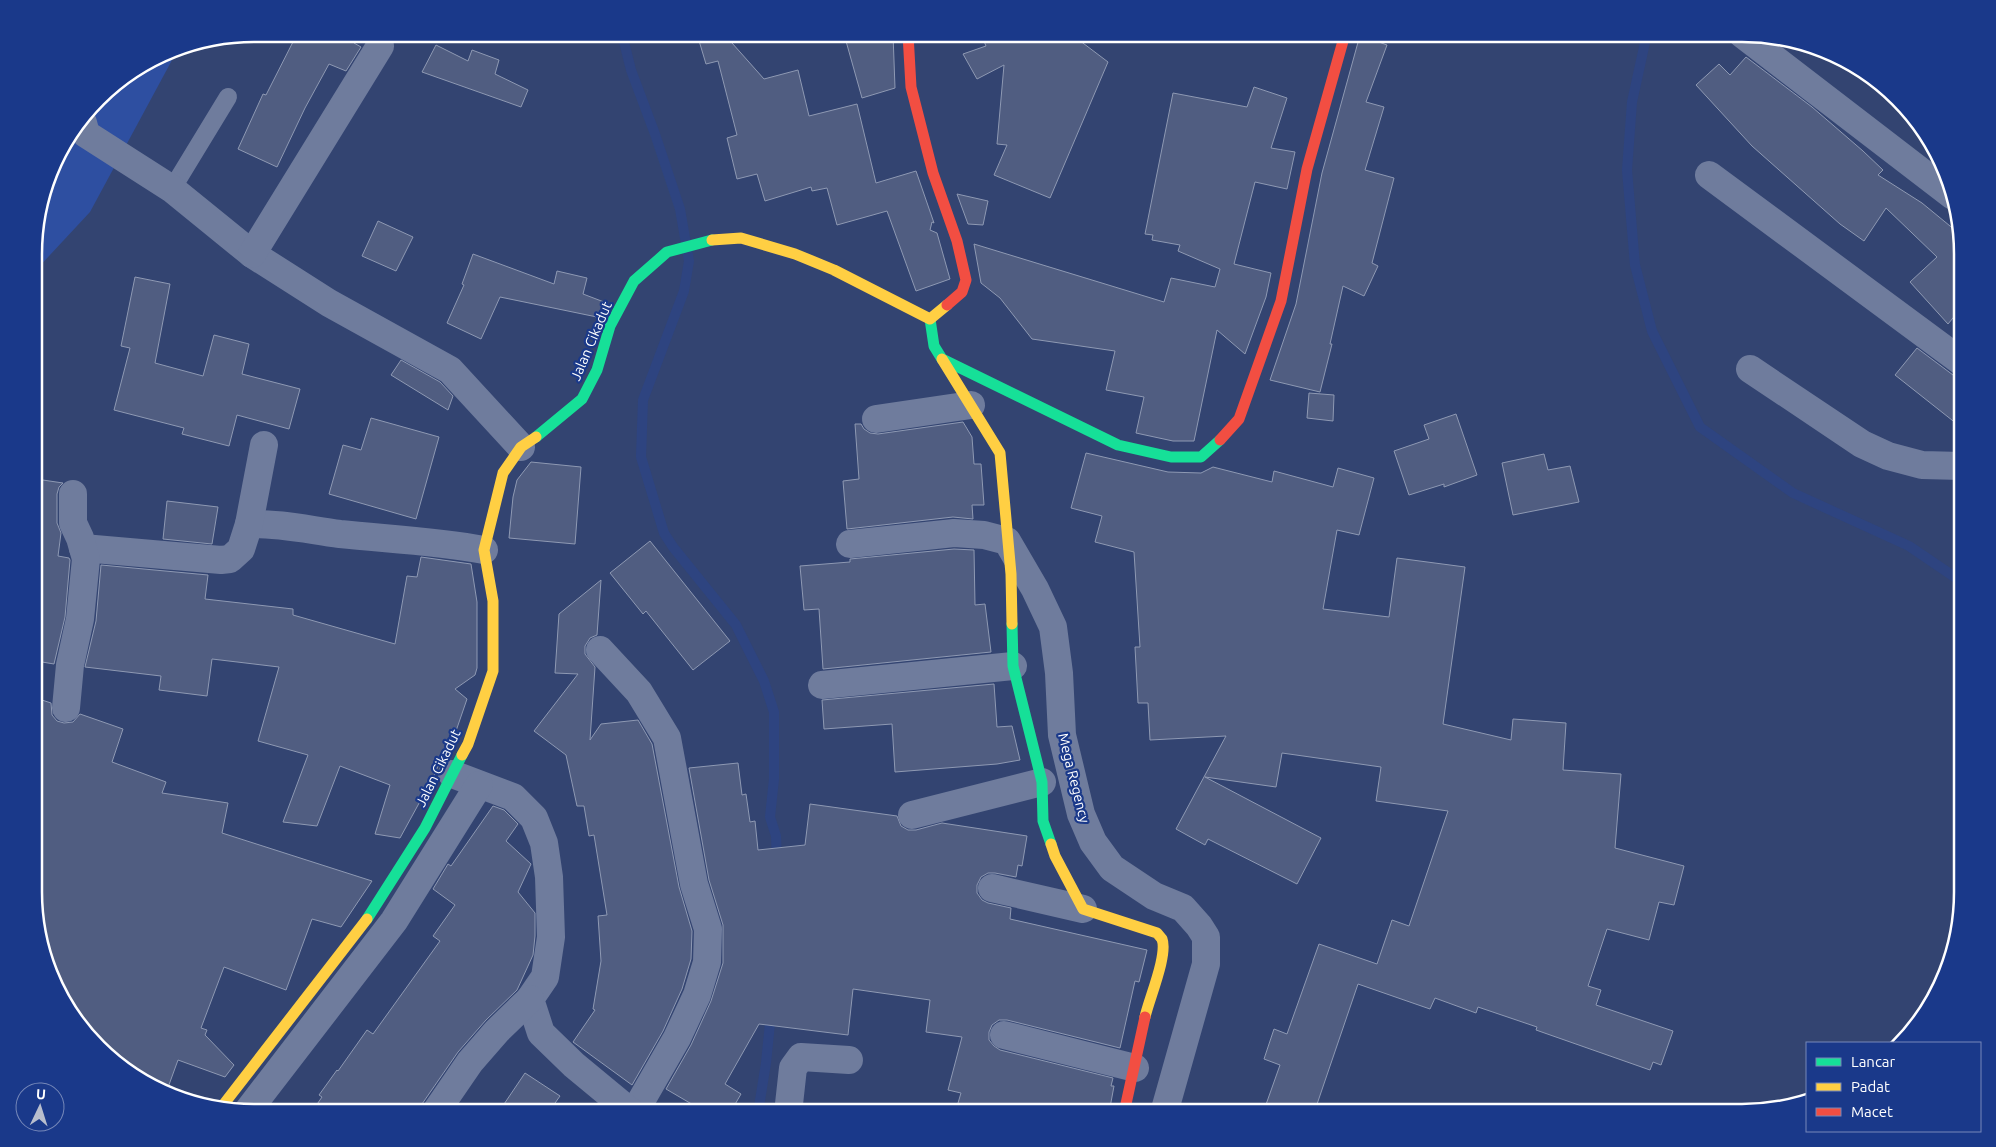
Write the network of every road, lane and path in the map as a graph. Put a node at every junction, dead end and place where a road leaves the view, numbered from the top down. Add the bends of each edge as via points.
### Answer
1 (908, 42) edge
2 (1343, 42) edge
3 (1754, 43) edge
4 (380, 46) dead end
5 (228, 97) dead end
6 (84, 128) edge
7 (1709, 174) dead end
8 (1942, 188) edge
9 (172, 189) junction
10 (252, 254) junction
11 (930, 320) junction
12 (1954, 356) edge
13 (942, 359) junction
14 (1750, 369) dead end
15 (971, 405) junction
16 (876, 419) dead end
17 (264, 445) dead end
18 (521, 447) junction
19 (1954, 466) edge
20 (73, 494) dead end
21 (249, 524) junction
22 (1007, 541) junction
23 (850, 544) dead end
24 (83, 548) junction
25 (484, 550) junction
26 (600, 650) dead end
27 (1013, 666) junction
28 (822, 685) dead end
29 (66, 708) dead end
30 (452, 774) junction
31 (1042, 782) junction
32 (479, 785) junction
33 (912, 816) dead end
34 (992, 888) dead end
35 (1084, 909) junction
36 (530, 999) junction
37 (1004, 1035) dead end
38 (849, 1060) dead end
39 (1135, 1068) junction
40 (225, 1103) edge
41 (253, 1105) edge
42 (440, 1105) edge
43 (623, 1105) edge
44 (638, 1105) edge
45 (789, 1105) edge
46 (1126, 1105) edge
47 (1166, 1105) edge

1 - 11 street via 911,87 966,280 962,292
2 - 13 street via 1307,170 1281,301 1239,419 1214,447 1201,457 1171,457 1118,445
3 - 8 street
4 - 10 street
5 - 9 lane
6 - 9 street via 86,134
7 - 12 street
9 - 10 street
10 - 18 street via 329,303 450,370
11 - 13 street, Mega Regency via 934,346
11 - 18 street, Jalan Cikadut via 834,270 741,238 706,241 667,252 634,281 610,326 596,370 582,399
13 - 15 street, Mega Regency
14 - 19 street via 1862,444 1888,456 1922,465
15 - 16 street
15 - 22 street, Mega Regency via 1000,453
17 - 21 street
18 - 25 street, Jalan Cikadut via 503,473
20 - 24 street via 73,523
21 - 24 street via 241,549 230,559
21 - 25 street
22 - 23 street via 954,533
22 - 27 street, Mega Regency
22 - 47 street, Mega Regency via 1052,626 1059,673 1062,735 1080,814 1093,842 1112,868 1154,896 1182,908 1206,938 1206,964
24 - 29 street via 86,559 80,619 70,665
25 - 30 street, Jalan Cikadut via 493,601 493,671 468,744
26 - 44 street via 639,692 666,738 694,884 708,929 707,962 697,995 677,1038
27 - 28 street
27 - 31 street, Mega Regency
30 - 32 street
30 - 40 street, Jalan Cikadut via 425,828 375,909
31 - 33 street
31 - 35 street, Mega Regency via 1044,821 1055,856
32 - 36 street via 513,797 534,818 544,843 551,937 545,977
32 - 41 street via 394,921
34 - 35 street
35 - 39 street via 1157,934 1162,940 1163,950
36 - 42 street via 470,1062
36 - 43 street via 541,1033
37 - 39 street
38 - 45 street via 801,1057 792,1068
39 - 46 street

